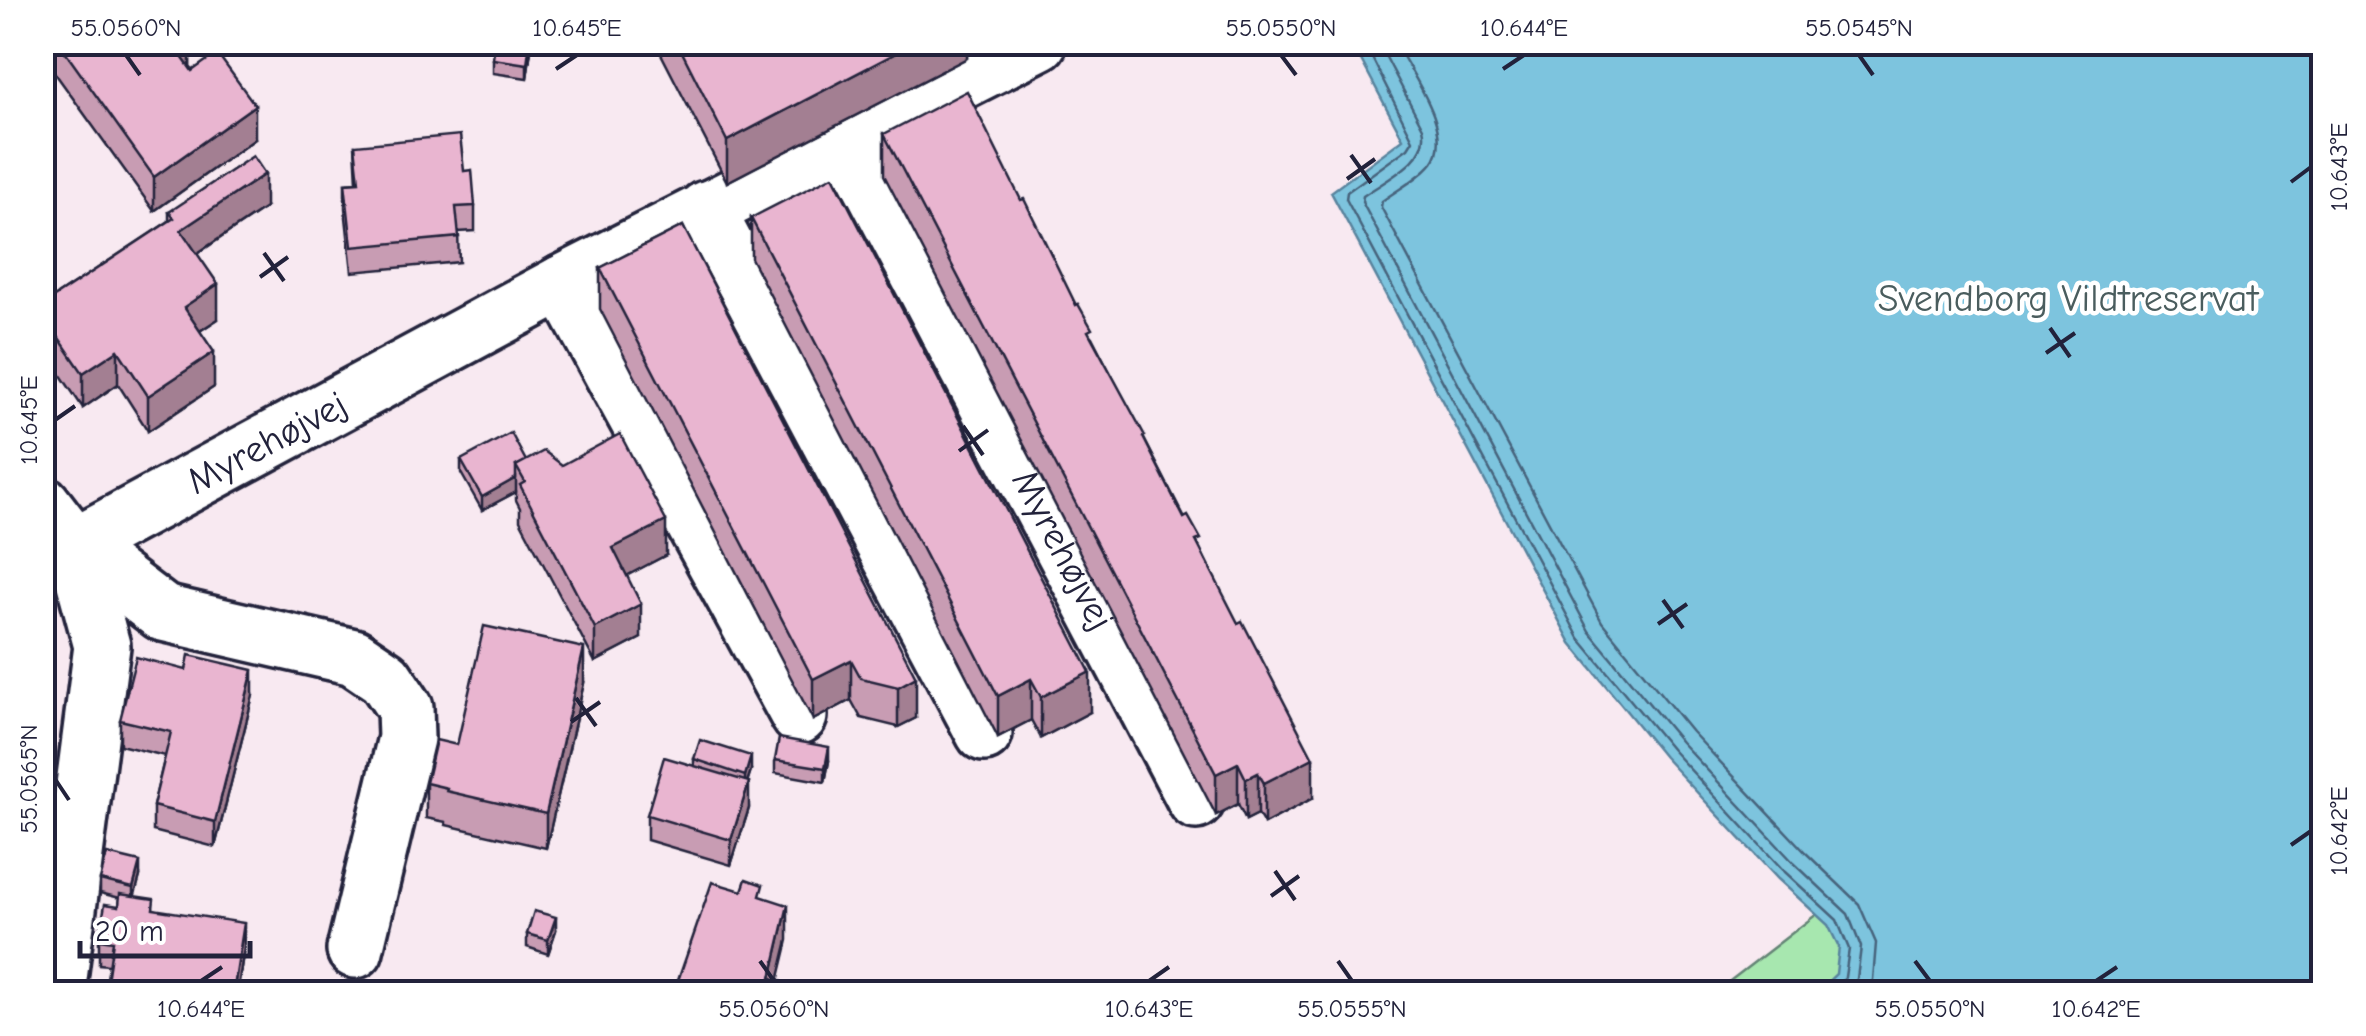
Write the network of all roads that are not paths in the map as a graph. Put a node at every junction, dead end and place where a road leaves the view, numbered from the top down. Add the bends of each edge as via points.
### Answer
1 (1039, 42) edge
2 (848, 141) junction
3 (706, 209) junction
4 (563, 284) junction
5 (42, 502) edge
6 (59, 555) edge
7 (799, 716) dead end
8 (984, 733) dead end
9 (1196, 801) dead end
10 (355, 950) dead end
11 (57, 994) edge

1 - 2 street, Myrehøjvej
2 - 3 street, Myrehøjvej
2 - 9 street, Myrehøjvej
3 - 4 street, Myrehøjvej
3 - 8 street
4 - 6 street, Myrehøjvej
4 - 7 street
5 - 6 street
6 - 10 street via 163,613 354,657 385,678 405,708 406,738
6 - 11 street via 102,646

